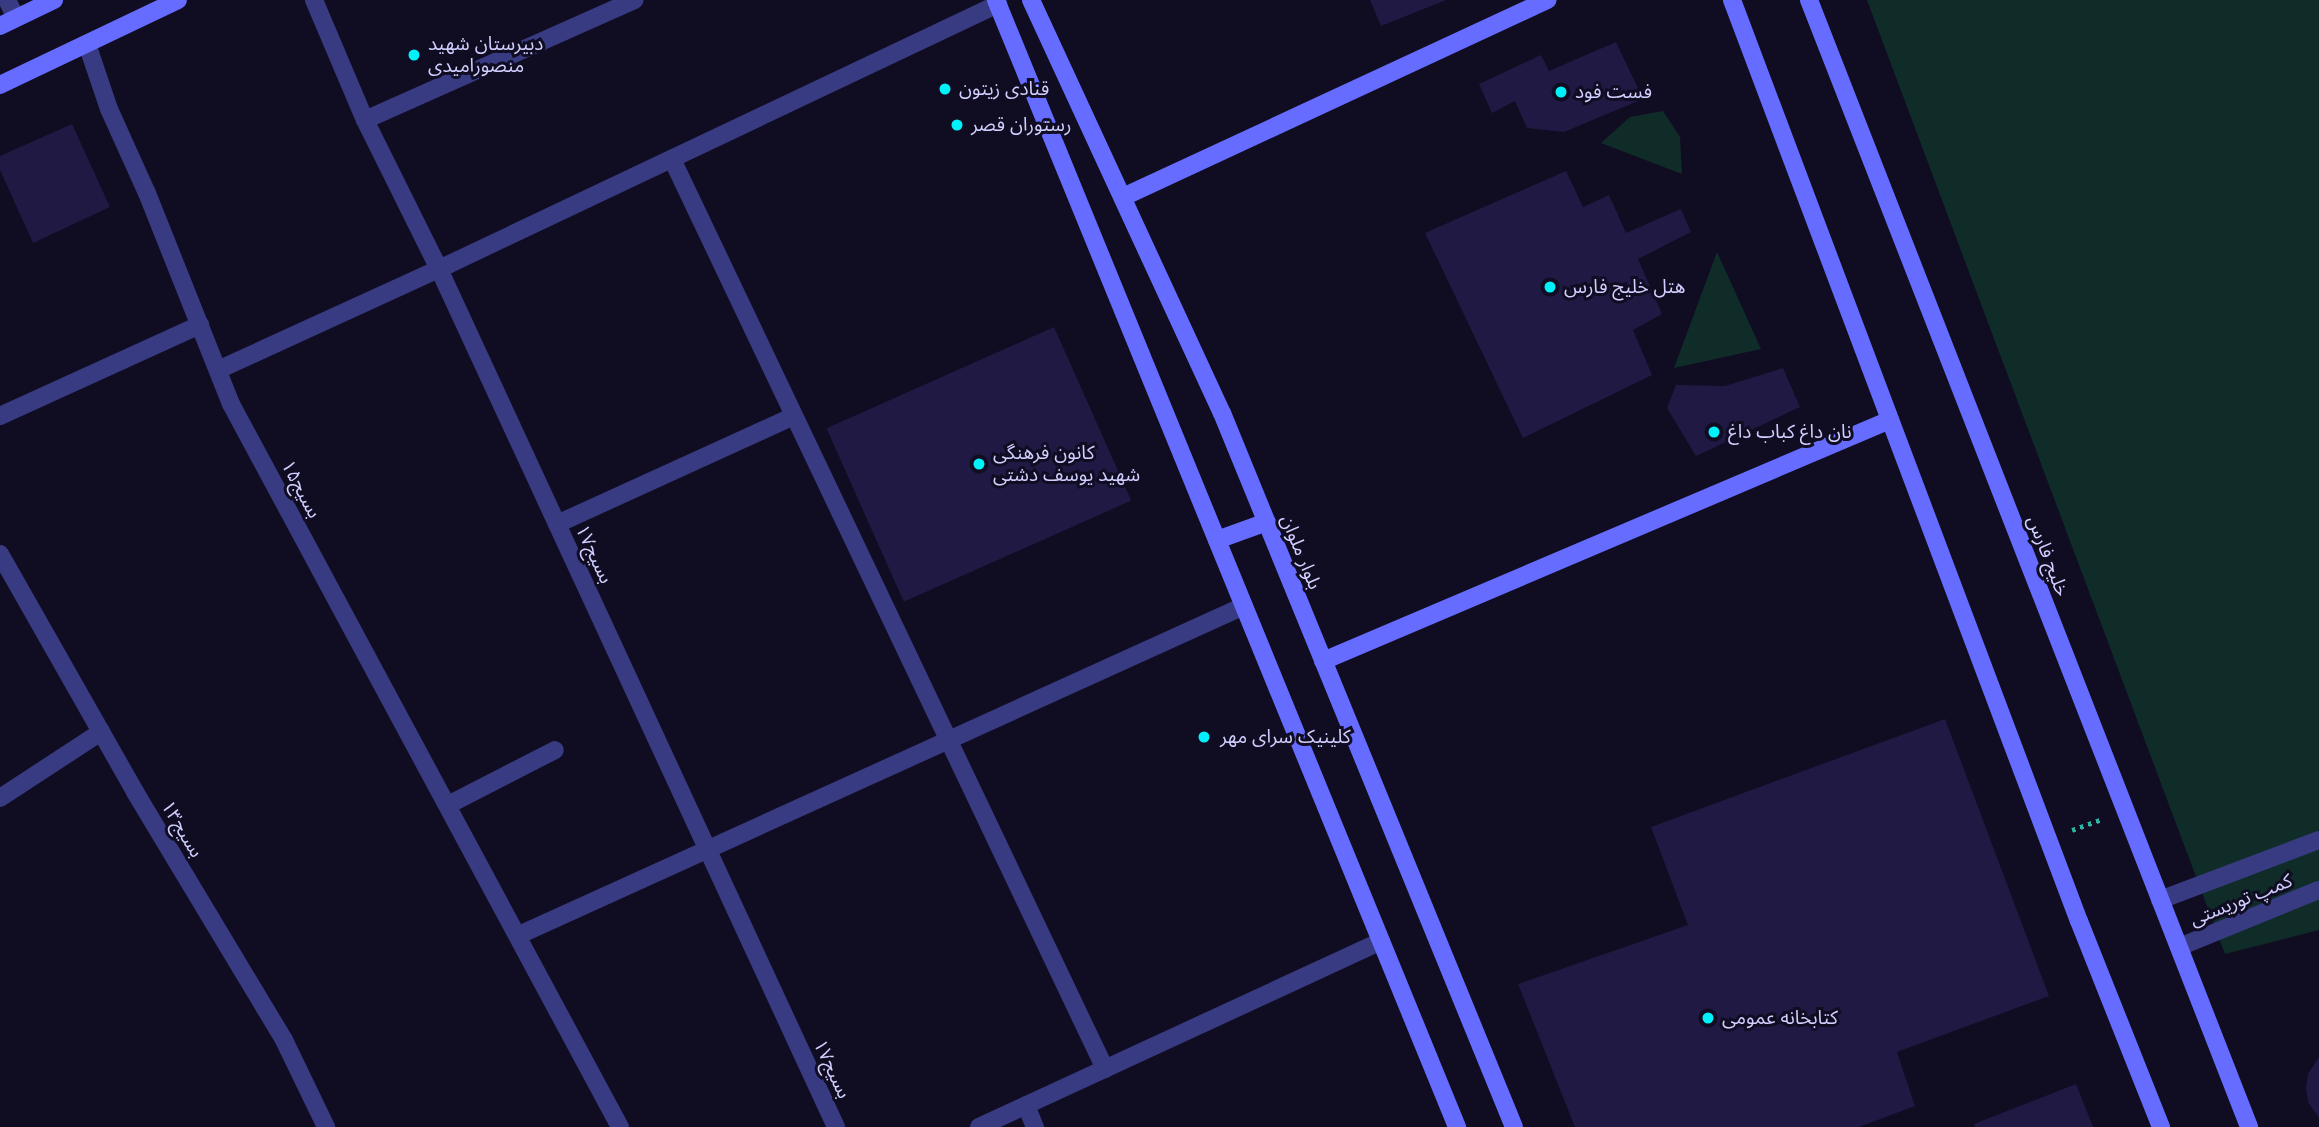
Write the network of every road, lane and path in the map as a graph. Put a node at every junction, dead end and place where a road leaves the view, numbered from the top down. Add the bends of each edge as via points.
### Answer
1 (7, 0) edge
2 (54, 0) edge
3 (178, 0) edge
4 (314, 0) edge
5 (635, 0) edge
6 (1031, 0) edge
7 (1547, 0) edge
8 (1732, 0) edge
9 (1809, 0) edge
10 (997, 2) edge
11 (16, 18) junction
12 (0, 26) edge
13 (87, 44) junction
14 (0, 85) edge
15 (365, 120) junction
16 (672, 159) junction
17 (1123, 197) junction
18 (439, 269) junction
19 (200, 325) junction
20 (218, 370) junction
21 (0, 416) edge
22 (794, 416) junction
23 (1890, 420) junction
24 (1266, 522) junction
25 (557, 524) junction
26 (1217, 540) junction
27 (0, 554) edge
28 (1244, 606) junction
29 (1323, 661) junction
30 (101, 732) junction
31 (948, 740) junction
32 (555, 750) dead end
33 (0, 798) edge
34 (448, 805) junction
35 (2125, 810) junction
36 (2049, 839) junction
37 (2319, 840) edge
38 (707, 849) junction
39 (2319, 890) edge
40 (2160, 900) junction
41 (519, 935) junction
42 (1381, 941) junction
43 (2179, 947) junction
44 (1105, 1069) junction
45 (1026, 1105) junction
46 (326, 1127) edge
47 (620, 1127) edge
48 (836, 1127) edge
49 (979, 1127) edge
50 (1035, 1127) edge
51 (1457, 1127) edge
52 (1514, 1127) edge
53 (2161, 1127) edge
54 (2249, 1127) edge

1 - 11 street
2 - 11 main road
3 - 13 main road
4 - 15 street, بسیج۱۷
5 - 15 street
6 - 17 main road, بلوار ملوان
7 - 17 main road
8 - 23 main road
9 - 35 main road, خلیج فارس
10 - 16 street
10 - 26 main road
11 - 12 main road
13 - 14 main road
13 - 19 street, بسیج۱۵
15 - 18 street, بسیج۱۷
16 - 18 street
16 - 22 street
17 - 24 main road, بلوار ملوان via 1222,413
18 - 20 street
18 - 25 street, بسیج۱۷
19 - 20 street, بسیج۱۵
19 - 21 street
20 - 34 street, بسیج۱۵ via 231,404
22 - 25 street
22 - 31 street
23 - 29 main road
23 - 36 main road
24 - 26 main road
24 - 29 main road, بلوار ملوان
25 - 38 street, بسیج۱۷
26 - 28 main road
27 - 30 street, بسیج۱۳
28 - 31 street
28 - 42 main road
29 - 52 main road, بلوار ملوان
30 - 33 street
30 - 46 street, بسیج۱۳ via 284,1040
31 - 38 street
31 - 44 street
32 - 34 street
34 - 41 street, بسیج۱۵
35 - 36 path
35 - 40 main road, خلیج فارس
36 - 53 main road
37 - 40 street
38 - 41 street
38 - 48 street, بسیج۱۷
39 - 43 street, کمپ توریستی
40 - 43 main road, خلیج فارس
41 - 47 street, بسیج۱۵
42 - 44 street
42 - 51 main road
43 - 54 main road, خلیج فارس
44 - 45 street
45 - 49 street
45 - 50 street

